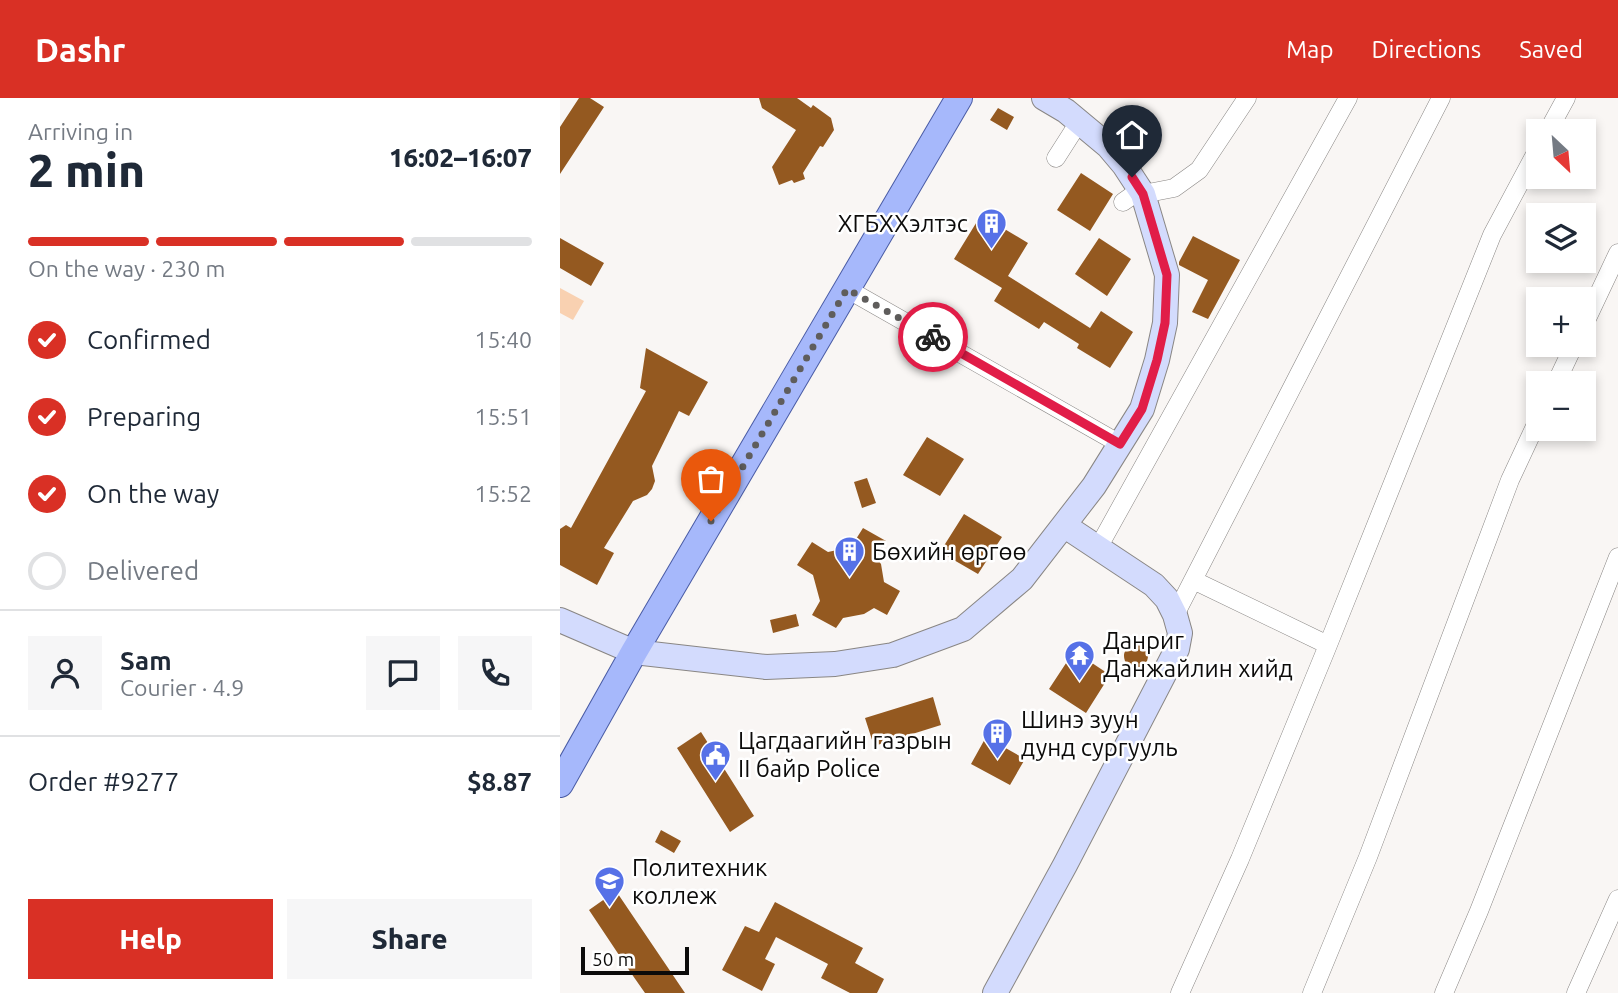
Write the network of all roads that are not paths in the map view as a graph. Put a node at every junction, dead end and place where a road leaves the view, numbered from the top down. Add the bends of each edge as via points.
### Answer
1 (959, 98) edge
2 (1044, 98) edge
3 (1247, 98) edge
4 (1348, 98) edge
5 (1441, 98) edge
6 (1566, 98) edge
7 (1555, 119) edge
8 (1079, 121) junction
9 (1056, 158) dead end
10 (1526, 171) edge
11 (1136, 195) junction
12 (1618, 253) edge
13 (847, 289) junction
14 (1596, 300) edge
15 (1528, 441) edge
16 (1120, 444) junction
17 (1065, 526) junction
18 (1098, 548) junction
19 (1618, 557) edge
20 (1193, 580) junction
21 (1175, 615) junction
22 (560, 620) edge
23 (1328, 645) junction
24 (634, 652) junction
25 (560, 784) edge
26 (1618, 899) edge
27 (995, 993) edge
28 (1180, 993) edge
29 (1312, 993) edge
30 (1444, 993) edge
31 (1576, 993) edge

1 - 13 main road
2 - 8 main road
3 - 11 street via 1199,170 1174,188
4 - 18 street
5 - 20 street
6 - 7 street
8 - 9 street
8 - 11 main road via 1115,152
10 - 23 street via 1492,234
11 - 16 main road via 1167,275 1165,323 1142,409
12 - 14 street
13 - 16 street
13 - 24 main road
15 - 29 street
16 - 17 main road
17 - 18 main road
17 - 24 main road via 1023,579 963,629 893,655 835,664 766,667
18 - 21 main road via 1154,585
19 - 30 street
20 - 21 street
20 - 23 street
21 - 27 main road via 1180,633 1177,649
22 - 24 main road
23 - 28 street
24 - 25 main road
26 - 31 street

